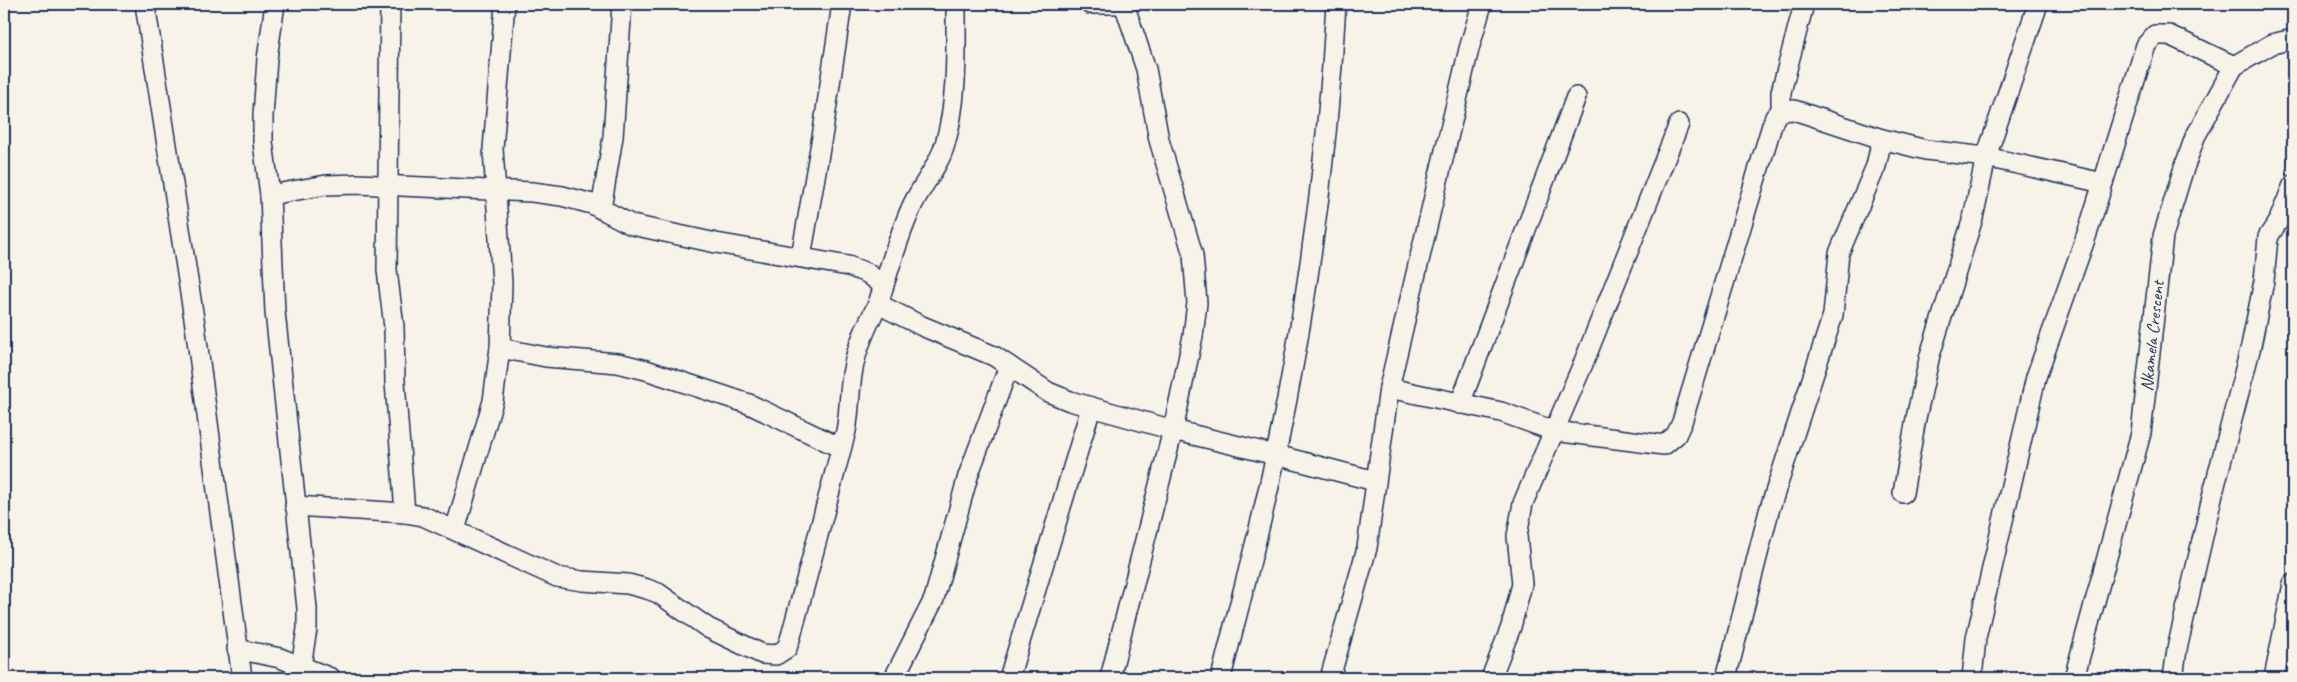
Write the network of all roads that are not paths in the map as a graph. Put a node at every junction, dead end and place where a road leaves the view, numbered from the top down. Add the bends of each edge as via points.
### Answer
1 (145, 4) edge
2 (275, 4) edge
3 (390, 4) edge
4 (505, 4) edge
5 (622, 4) edge
6 (842, 4) edge
7 (956, 4) edge
8 (1090, 4) edge
9 (1124, 4) edge
10 (1336, 4) edge
11 (1482, 4) edge
12 (1804, 4) edge
13 (2038, 4) edge
14 (2293, 39) edge
15 (2234, 66) junction
16 (1576, 97) dead end
17 (1781, 111) junction
18 (1679, 124) dead end
19 (1882, 140) junction
20 (1986, 157) junction
21 (2103, 183) junction
22 (387, 185) junction
23 (2293, 186) edge
24 (495, 190) junction
25 (270, 195) junction
26 (601, 210) junction
27 (801, 258) junction
28 (883, 285) junction
29 (878, 304) junction
30 (500, 348) junction
31 (1009, 366) junction
32 (1389, 388) junction
33 (1460, 404) junction
34 (1091, 408) junction
35 (1174, 430) junction
36 (1554, 431) junction
37 (841, 448) junction
38 (1276, 454) junction
39 (1376, 481) junction
40 (1903, 493) dead end
41 (295, 506) junction
42 (405, 513) junction
43 (455, 530) junction
44 (2293, 584) edge
45 (237, 649) junction
46 (300, 666) junction
47 (242, 678) edge
48 (331, 678) edge
49 (894, 678) edge
50 (1009, 678) edge
51 (1110, 678) edge
52 (1221, 678) edge
53 (1330, 678) edge
54 (1491, 678) edge
55 (1726, 678) edge
56 (1972, 678) edge
57 (2074, 678) edge
58 (2173, 678) edge
59 (2274, 678) edge

1 - 45 street via 195,326
2 - 25 street via 262,116
3 - 22 street
4 - 24 street via 493,149
5 - 26 street via 613,137
6 - 27 street
7 - 28 street via 949,130 939,159 903,226
8 - 9 street
9 - 35 street via 1146,69 1159,140 1196,270 1193,336
10 - 38 street via 1324,158 1309,272
11 - 32 street
12 - 17 street via 1782,85
13 - 20 street
14 - 15 street via 2272,44
15 - 21 street via 2169,35 2155,35 2146,45
15 - 57 street, Nkamela Crescent via 2195,137 2163,236 2141,433
16 - 33 street
17 - 19 street via 1794,110
17 - 36 street via 1772,125 1676,435 1664,445
18 - 36 street
19 - 20 street via 1926,150
19 - 55 street via 1876,166 1839,253 1833,315 1769,511
20 - 21 street
20 - 40 street via 1973,218 1930,355
21 - 56 street via 2036,377 1976,638
22 - 24 street
22 - 25 street via 326,185
22 - 42 street via 387,270 394,327
23 - 58 street via 2268,237 2264,282 2251,346 2213,493
24 - 26 street via 562,196 592,204
24 - 30 street via 502,283
25 - 41 street via 272,280
26 - 27 street via 632,225
27 - 28 street via 848,266
28 - 29 street
29 - 31 street via 994,356
29 - 37 street via 864,331 853,368 849,414
30 - 37 street via 546,357 618,363 646,370 749,404
30 - 43 street via 493,402
31 - 34 street via 1048,392
31 - 49 street via 968,476 934,599
32 - 33 street
32 - 39 street
33 - 36 street via 1501,412
34 - 35 street
34 - 50 street
35 - 38 street
35 - 51 street
36 - 54 street via 1523,503 1517,536 1522,584 1511,627
37 - 43 street via 791,636 787,648 776,655 762,654 708,628 658,593 628,584 557,577
38 - 39 street
38 - 52 street
39 - 53 street via 1367,548
41 - 42 street
41 - 46 street via 307,608 307,629
42 - 43 street via 423,516
44 - 59 street
45 - 46 street via 280,658
45 - 47 street
46 - 48 street

